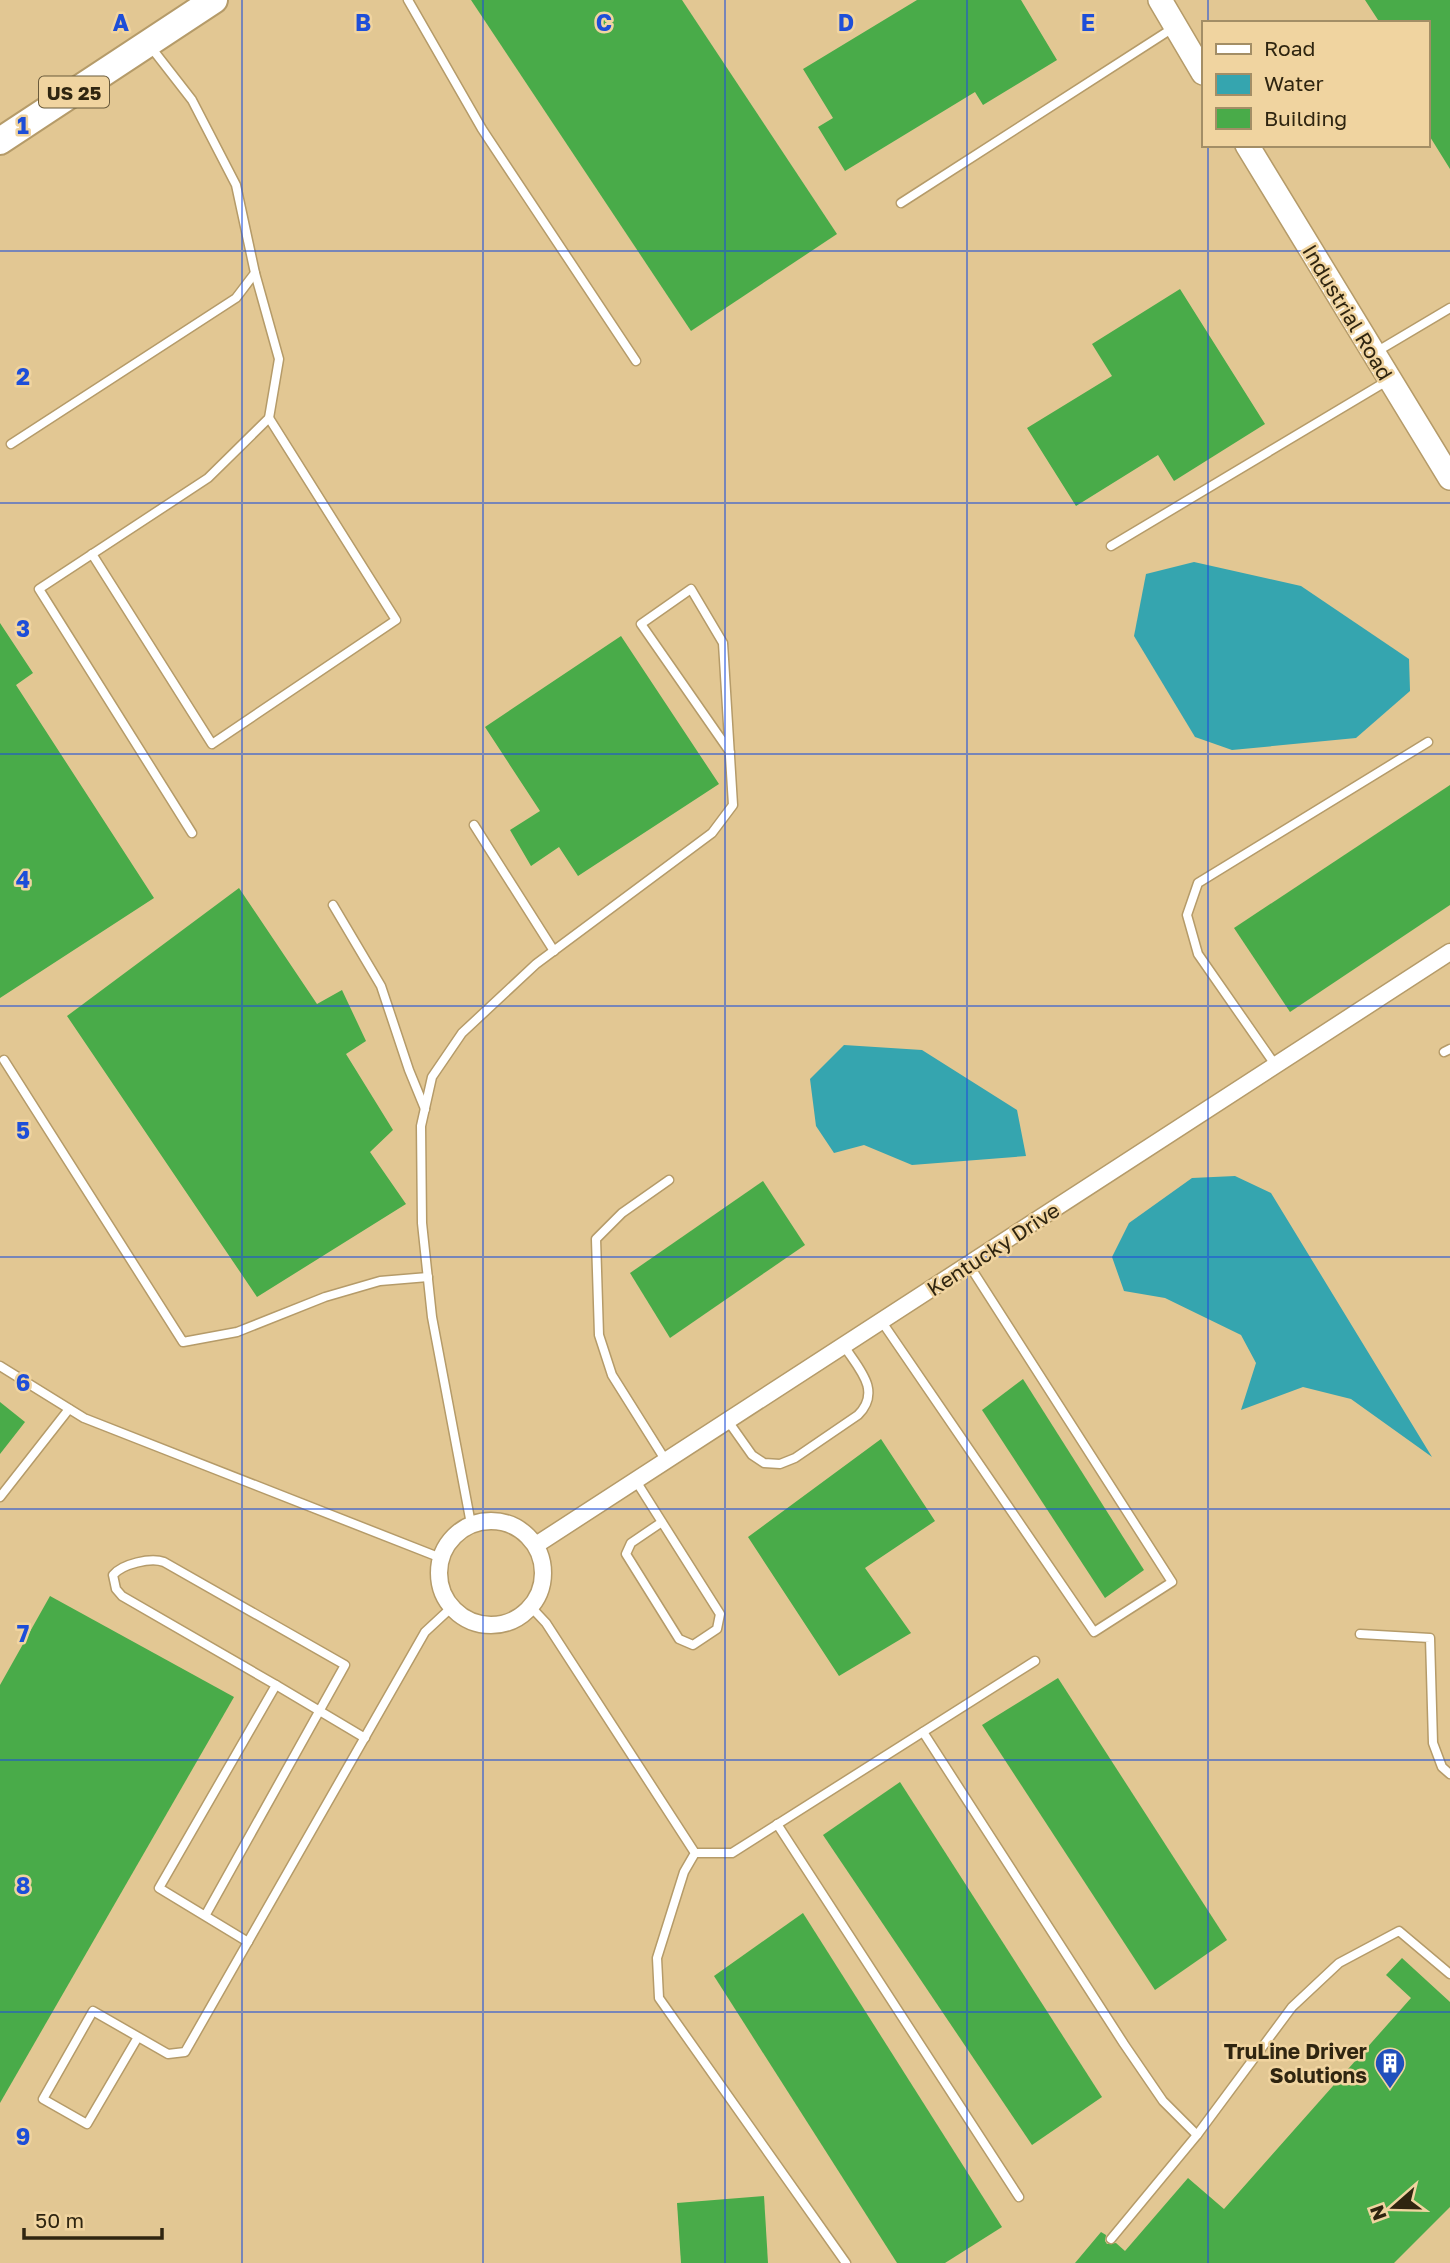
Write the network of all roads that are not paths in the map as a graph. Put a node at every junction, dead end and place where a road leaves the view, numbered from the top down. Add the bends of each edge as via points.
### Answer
1 (408, 0) edge
2 (1160, 0) edge
3 (211, 1) edge
4 (1175, 26) junction
5 (148, 43) junction
6 (1202, 71) edge
7 (0, 141) edge
8 (1248, 147) edge
9 (901, 203) dead end
10 (255, 273) junction
11 (1450, 308) edge
12 (1374, 354) junction
13 (636, 361) dead end
14 (1390, 380) junction
15 (269, 418) junction
16 (11, 444) dead end
17 (1450, 478) edge
18 (1111, 546) dead end
19 (92, 554) junction
20 (1428, 742) dead end
21 (730, 752) junction
22 (474, 825) dead end
23 (192, 833) dead end
24 (333, 905) dead end
25 (554, 951) junction
26 (1450, 952) edge
27 (4, 1060) dead end
28 (1276, 1066) junction
29 (425, 1109) junction
30 (669, 1180) dead end
31 (969, 1265) junction
32 (428, 1277) junction
33 (882, 1322) junction
34 (845, 1346) junction
35 (0, 1366) edge
36 (69, 1409) junction
37 (728, 1421) junction
38 (666, 1461) junction
39 (636, 1481) junction
40 (0, 1497) edge
41 (662, 1522) junction
42 (471, 1524) junction
43 (536, 1545) junction
44 (441, 1558) junction
45 (452, 1607) junction
46 (531, 1607) junction
47 (1360, 1634) dead end
48 (1035, 1661) dead end
49 (276, 1685) junction
50 (319, 1711) junction
51 (923, 1732) junction
52 (365, 1738) junction
53 (1450, 1774) edge
54 (777, 1825) junction
55 (695, 1853) junction
56 (205, 1916) junction
57 (248, 1942) junction
58 (1450, 1974) edge
59 (138, 2037) junction
60 (1197, 2135) junction
61 (1019, 2197) dead end
62 (1111, 2239) dead end
63 (846, 2263) edge

1 - 13 lane via 482,129
2 - 4 main road
3 - 5 main road, US 25
4 - 6 main road
4 - 9 lane
5 - 7 main road, US 25
5 - 10 lane via 192,100 236,185
8 - 12 main road, Industrial Road
10 - 15 lane via 279,359
10 - 16 lane via 236,298
11 - 12 lane
12 - 14 main road, Industrial Road
14 - 17 main road, Industrial Road
14 - 18 lane
15 - 19 lane via 208,478
15 - 19 lane via 396,620 212,744
19 - 23 lane via 39,589
20 - 28 lane via 1198,883 1187,915 1198,954
21 - 21 lane via 641,624 691,589 723,643
21 - 25 lane via 733,805 712,833
22 - 25 lane
24 - 29 lane via 381,986
25 - 29 lane via 462,1033 432,1077
26 - 28 street, Kentucky Drive
27 - 32 lane via 183,1342 237,1332 369,1284
28 - 31 street, Kentucky Drive
29 - 32 lane via 421,1126 422,1223
30 - 38 lane via 622,1213 596,1239 599,1335 612,1375
31 - 33 street, Kentucky Drive
31 - 33 lane via 1172,1582 1094,1632
32 - 42 lane
33 - 34 street, Kentucky Drive
34 - 37 street, Kentucky Drive
34 - 37 lane via 866,1381 867,1406 795,1458 780,1464 764,1463 752,1455
35 - 36 lane
36 - 40 lane
36 - 44 lane
37 - 38 street, Kentucky Drive
38 - 39 street, Kentucky Drive
39 - 41 lane
39 - 43 street, Kentucky Drive
41 - 41 lane via 720,1614 717,1629 693,1645 679,1639 626,1554 631,1543
42 - 43 street via 489,1520 508,1523
42 - 44 street via 447,1544
43 - 46 street via 544,1566 542,1588
44 - 45 street via 441,1584
45 - 46 street via 483,1625 501,1625
45 - 52 lane via 425,1632
46 - 55 lane via 546,1623
47 - 53 lane via 1430,1639 1433,1743
48 - 51 lane
49 - 50 lane
49 - 50 lane via 122,1596 113,1574 149,1560 164,1562 345,1665
49 - 56 lane via 159,1888
50 - 52 lane
50 - 56 lane
51 - 54 lane
51 - 60 lane via 1124,2044 1163,2101
52 - 57 lane
54 - 55 lane via 732,1853
54 - 61 lane
55 - 63 lane via 684,1872 657,1958 659,1998
56 - 57 lane
57 - 59 lane via 185,2052 168,2054
58 - 60 lane via 1399,1931 1339,1963 1292,2007
59 - 59 lane via 87,2124 43,2099 93,2011
60 - 62 lane

